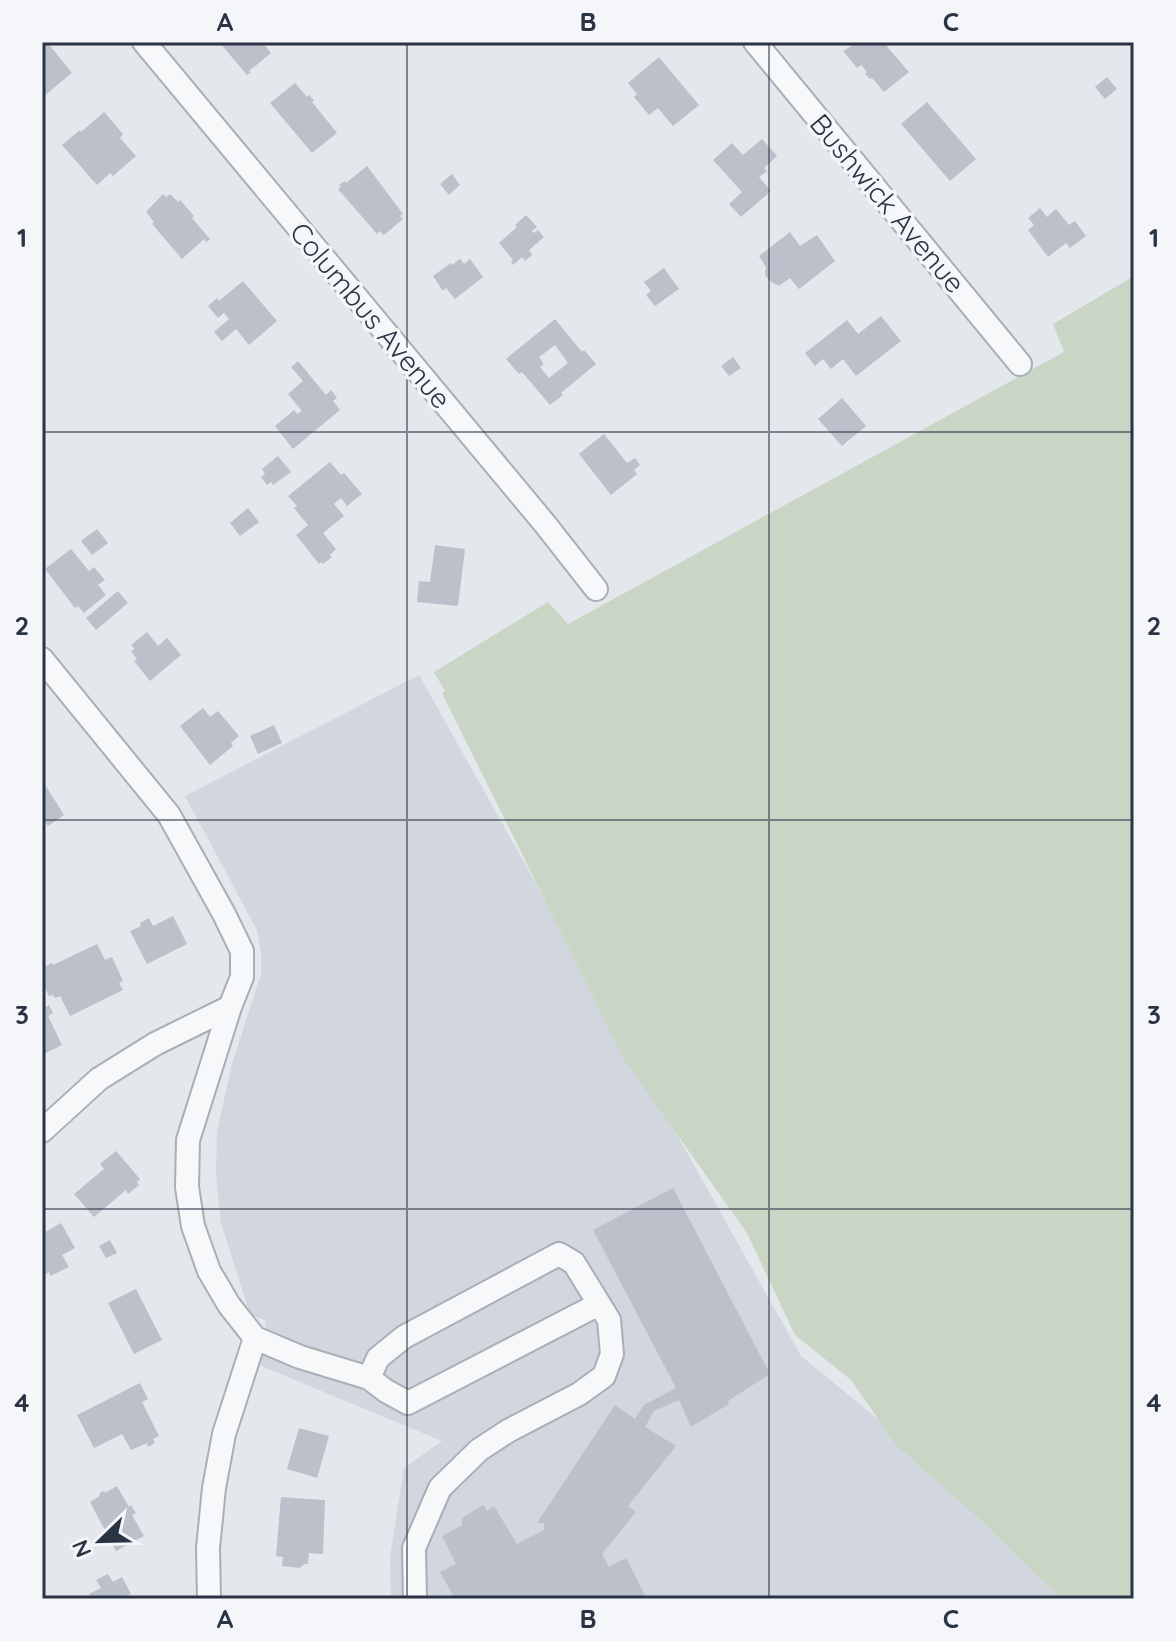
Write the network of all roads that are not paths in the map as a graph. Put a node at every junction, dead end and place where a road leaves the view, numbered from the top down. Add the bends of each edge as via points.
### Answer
1 (144, 42) edge
2 (755, 42) edge
3 (1020, 364) dead end
4 (596, 589) dead end
5 (42, 659) edge
6 (230, 1007) junction
7 (42, 1131) edge
8 (599, 1304) junction
9 (255, 1338) junction
10 (369, 1378) junction
11 (209, 1599) edge
12 (415, 1599) edge

1 - 4 street, Columbus Avenue
2 - 3 street, Bushwick Avenue
5 - 6 street via 169,815 224,914 242,951 242,977
6 - 7 street via 99,1079
6 - 9 street via 188,1140 187,1187 193,1226 209,1271
8 - 10 street via 408,1403
8 - 10 street via 574,1263 559,1254 404,1337 378,1358
8 - 12 street via 609,1320 612,1354 604,1376 479,1450 440,1488 414,1548
9 - 10 street
9 - 11 street via 224,1434 214,1488

